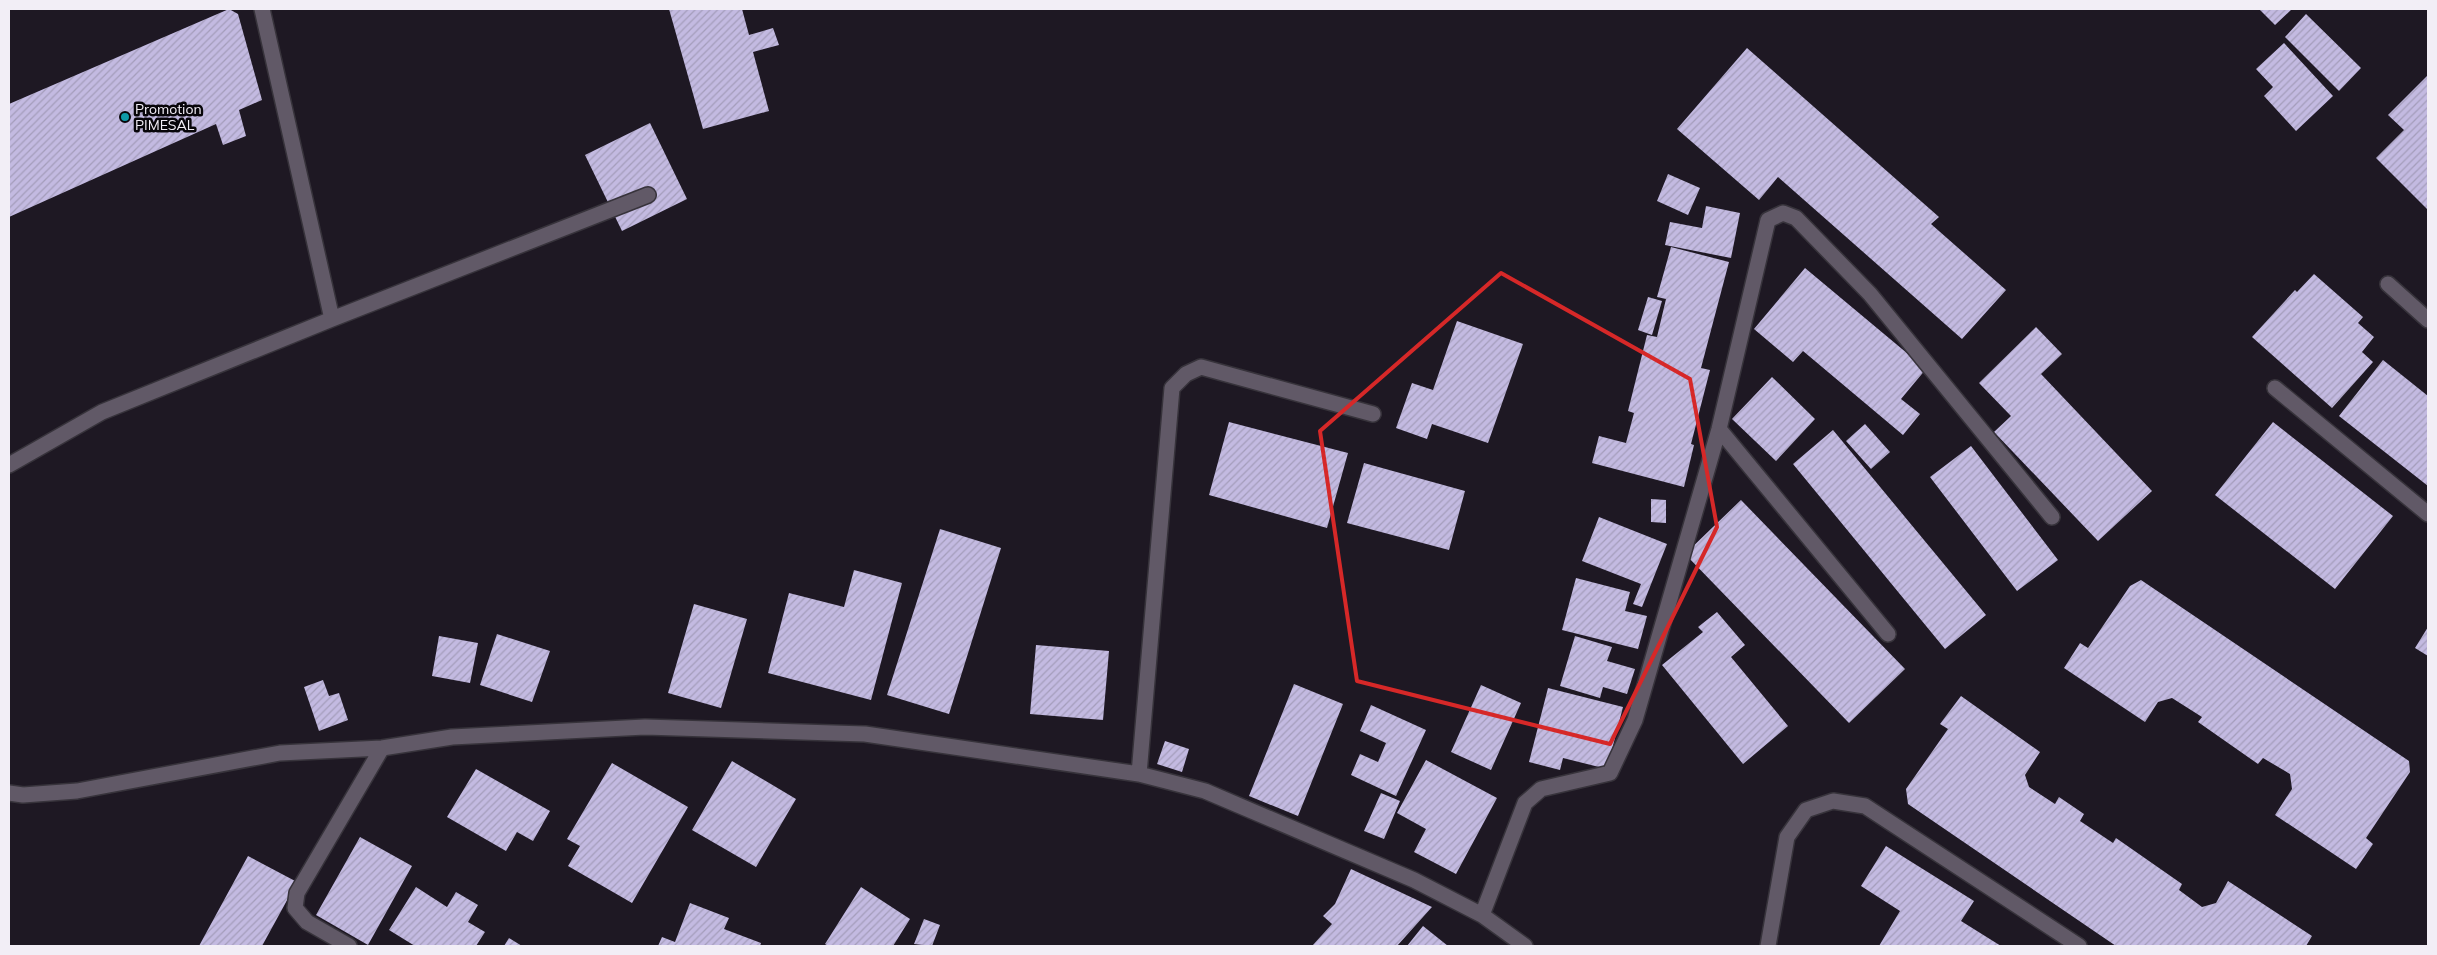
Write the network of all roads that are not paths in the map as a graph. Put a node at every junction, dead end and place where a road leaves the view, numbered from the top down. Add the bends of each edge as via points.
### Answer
1 (262, 9) edge
2 (648, 195) dead end
3 (2388, 284) dead end
4 (332, 319) junction
5 (2428, 320) edge
6 (2275, 388) dead end
7 (1373, 414) dead end
8 (1719, 428) junction
9 (9, 465) edge
10 (2428, 514) edge
11 (2052, 517) dead end
12 (1888, 634) dead end
13 (382, 748) junction
14 (1140, 774) junction
15 (9, 793) edge
16 (1482, 915) junction
17 (349, 946) edge
18 (1525, 946) edge
19 (1768, 946) edge
20 (2079, 946) edge

1 - 4 street
2 - 4 street
3 - 5 street
4 - 9 street via 102,412
6 - 10 street
7 - 14 street via 1201,367 1186,374 1172,388
8 - 11 street via 1768,220 1782,213 1796,218 1870,294
8 - 12 street
8 - 16 street via 1635,720 1624,747 1610,773 1541,789 1525,803
13 - 14 street via 452,737 645,727 865,734
13 - 15 street via 280,753 77,791
13 - 17 street via 297,893 294,908 307,922
14 - 16 street via 1205,790 1414,880
16 - 18 street
19 - 20 street via 1787,836 1806,810 1833,800 1865,806

